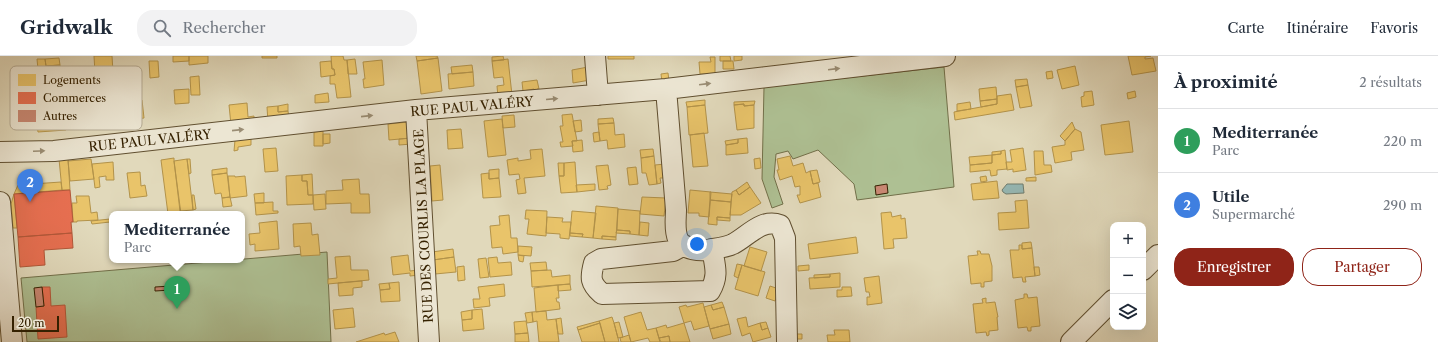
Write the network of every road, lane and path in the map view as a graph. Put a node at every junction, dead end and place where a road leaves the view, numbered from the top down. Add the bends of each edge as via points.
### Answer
1 (595, 56) edge
2 (945, 56) edge
3 (666, 89) junction
4 (598, 95) junction
5 (416, 110) junction
6 (0, 152) edge
7 (0, 202) edge
8 (684, 245) junction
9 (712, 249) junction
10 (1158, 255) edge
11 (1146, 267) edge
12 (1110, 303) edge
13 (12, 342) edge
14 (429, 342) edge
15 (787, 342) edge
16 (1071, 342) edge

1 - 4 street
3 -> 2 street, RUE PAUL VALÉRY
3 - 4 street, RUE PAUL VALÉRY
3 - 8 street via 676,230 678,240
5 -> 4 street, RUE PAUL VALÉRY
6 -> 5 street, RUE PAUL VALÉRY via 54,151
5 - 14 street, RUE DES COURLIS LA PLAGE
7 - 13 street
8 - 9 street via 689,249
8 - 9 street via 673,251 601,259 594,263 590,278 594,287 602,294 710,291 715,282 716,267
9 - 15 street via 732,245 764,224 773,222 780,225 785,238
10 - 11 street
12 - 16 street

